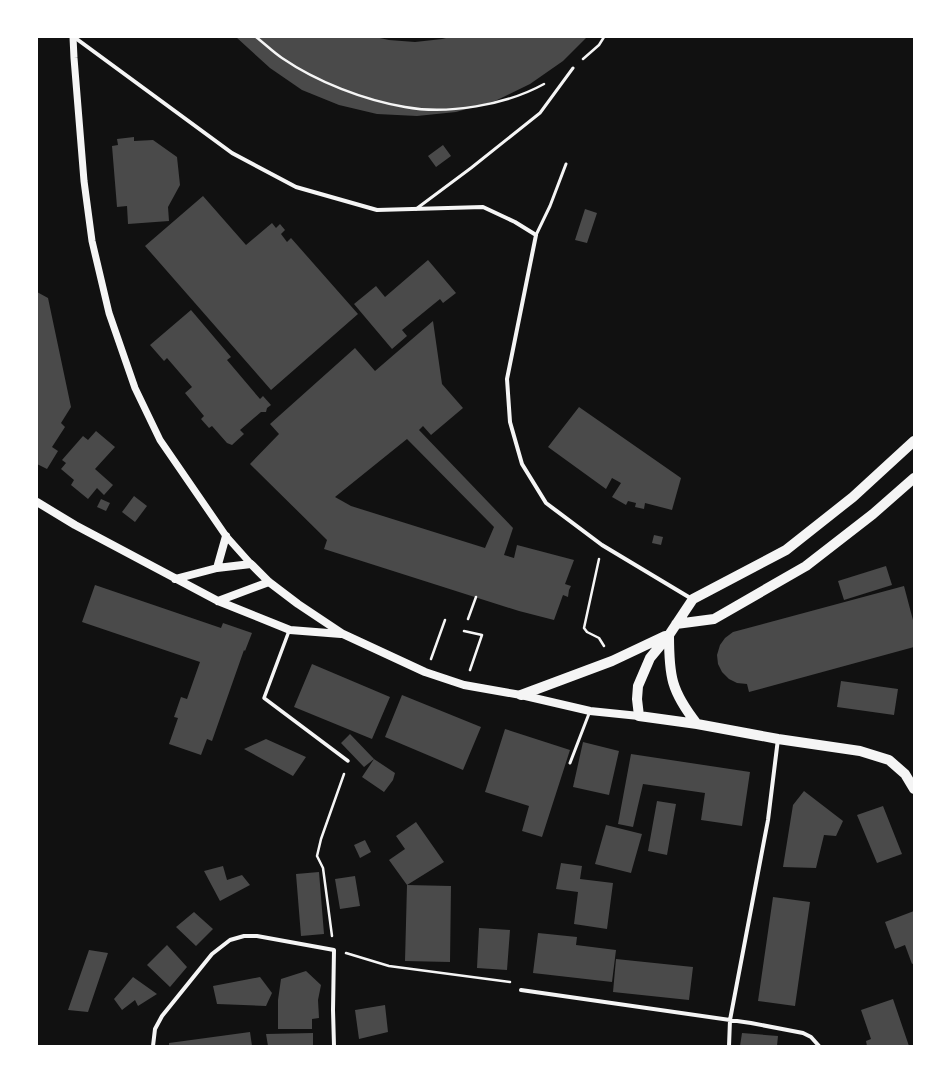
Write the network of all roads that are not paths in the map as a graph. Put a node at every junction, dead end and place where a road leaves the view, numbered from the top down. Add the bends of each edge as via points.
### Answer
1 (74, 37) edge
2 (573, 68) road end
3 (566, 164) dead end
4 (416, 209) junction
5 (536, 235) junction
6 (914, 441) edge
7 (914, 478) edge
8 (37, 502) edge
9 (226, 536) junction
10 (251, 564) junction
11 (217, 568) junction
12 (175, 579) junction
13 (269, 582) junction
14 (693, 599) junction
15 (218, 601) junction
16 (676, 624) junction
17 (290, 630) junction
18 (343, 634) junction
19 (669, 635) junction
20 (521, 695) junction
21 (590, 711) junction
22 (639, 716) junction
23 (697, 724) junction
24 (778, 739) junction
25 (348, 762) road end
26 (570, 763) dead end
27 (914, 789) edge
28 (521, 990) road end
29 (730, 1020) junction
30 (153, 1046) edge
31 (334, 1046) edge
32 (729, 1046) edge
33 (819, 1046) edge

1 - 4 street via 232,153 296,187 377,210
1 - 9 street via 84,182 92,240 109,313 135,388 160,440
2 - 4 lane via 540,113
3 - 5 lane
4 - 5 street via 483,207
5 - 14 street via 507,379 510,422 522,464 546,503 602,545
6 - 14 main road via 853,497 786,550
7 - 16 main road via 806,566 714,619
8 - 12 main road
9 - 10 street
9 - 11 main road
10 - 11 main road
10 - 13 main road
11 - 12 main road
12 - 15 main road
13 - 15 main road
13 - 18 main road
14 - 16 main road
15 - 17 main road
16 - 19 main road
17 - 18 main road
17 - 25 street via 264,698
18 - 20 main road via 425,672 464,685
19 - 20 main road via 612,661
19 - 22 main road via 650,658 638,686 636,699
19 - 23 main road via 669,664 674,689
20 - 21 main road
21 - 22 main road
21 - 26 lane
22 - 23 main road
23 - 24 main road
24 - 27 main road via 860,751 889,760 905,774
24 - 29 street via 768,820
28 - 29 street
29 - 32 street
29 - 33 street via 803,1033
30 - 31 street via 155,1029 162,1016 212,954 230,940 244,936 334,950

